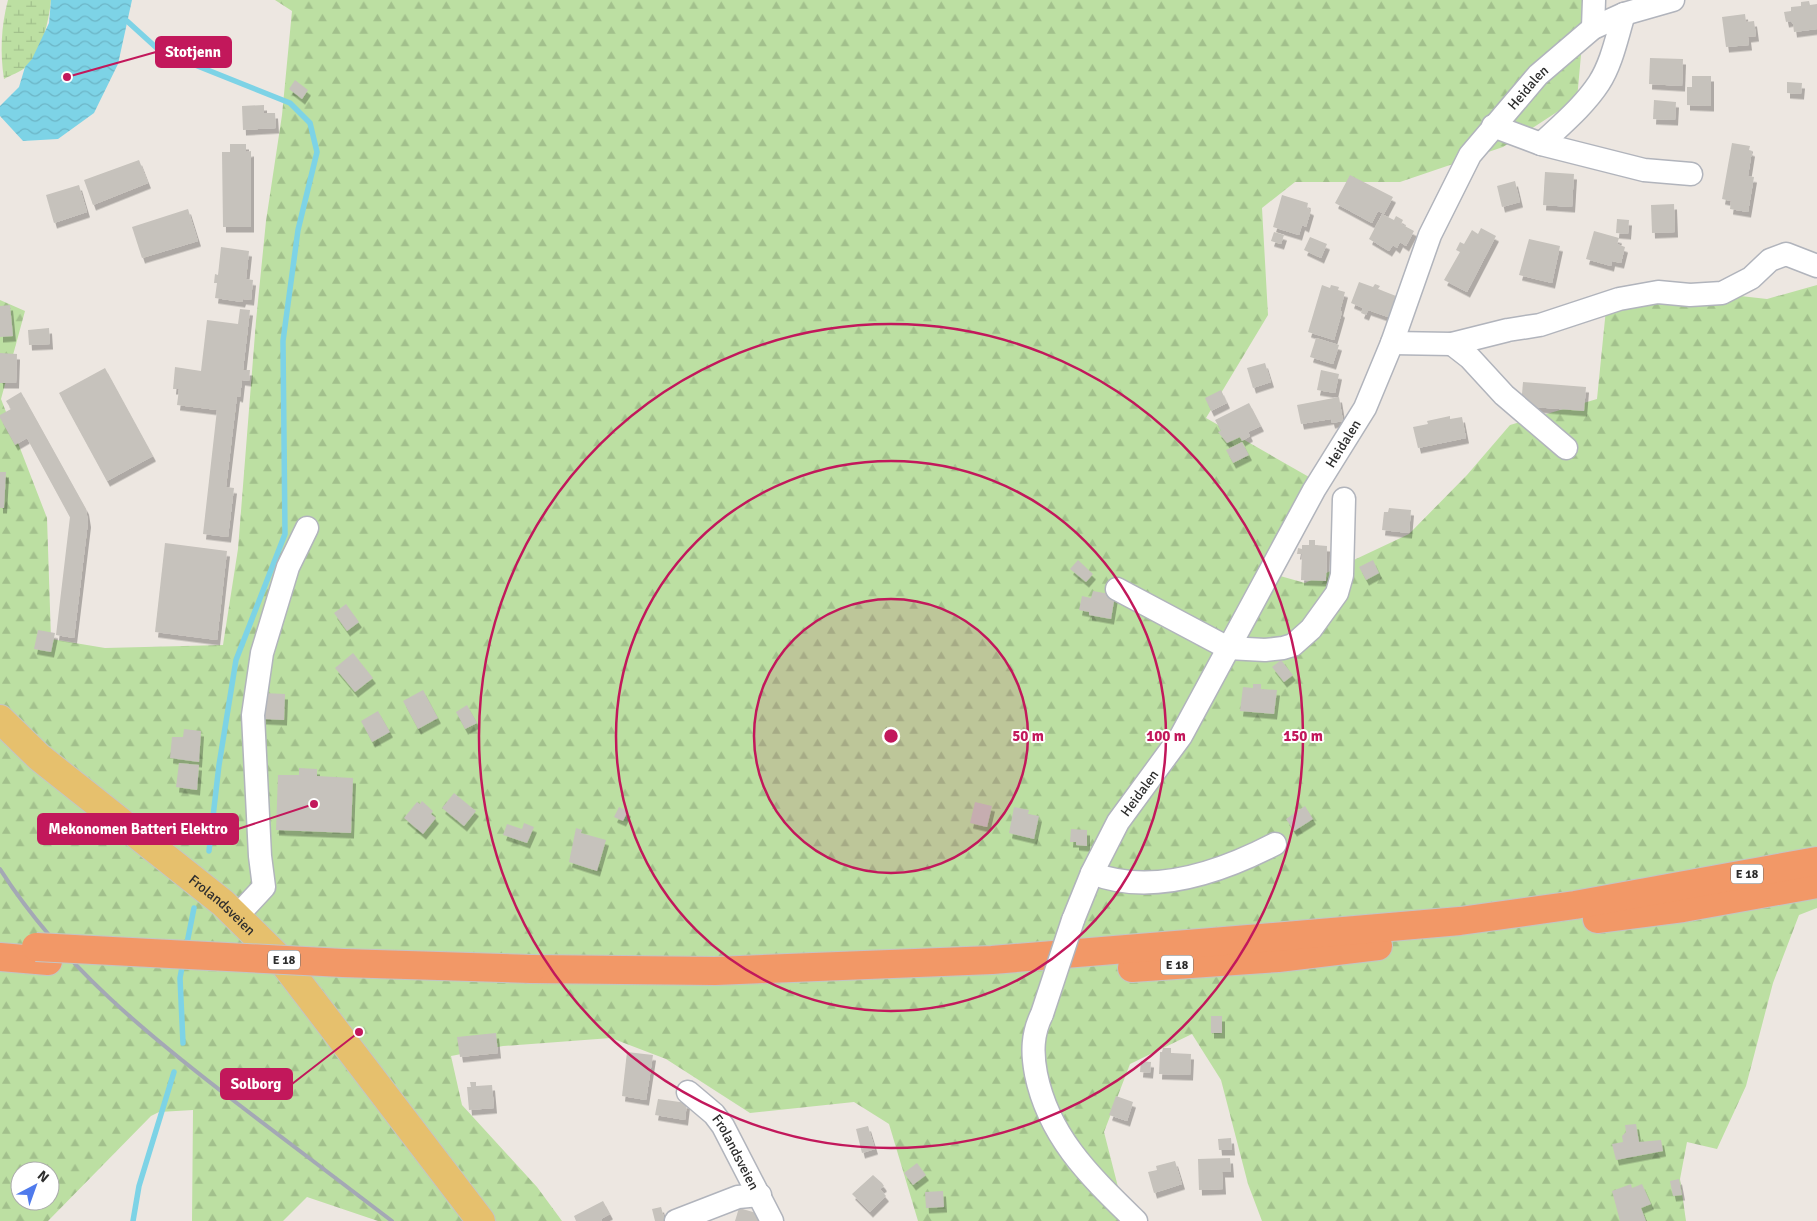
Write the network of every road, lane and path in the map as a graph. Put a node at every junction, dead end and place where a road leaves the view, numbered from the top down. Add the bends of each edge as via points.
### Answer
1 (1594, 0) edge
2 (1674, 0) edge
3 (1624, 14) junction
4 (1593, 28) junction
5 (1493, 126) junction
6 (1541, 144) junction
7 (1691, 174) dead end
8 (1817, 266) edge
9 (1392, 343) junction
10 (1452, 344) junction
11 (1566, 448) dead end
12 (1344, 499) dead end
13 (307, 528) dead end
14 (1117, 590) dead end
15 (1228, 648) junction
16 (0, 719) edge
17 (1275, 844) dead end
18 (1817, 861) edge
19 (1092, 873) junction
20 (1817, 884) edge
21 (237, 916) junction
22 (0, 943) edge
23 (42, 954) junction
24 (0, 957) edge
25 (531, 976) junction
26 (688, 1092) dead end
27 (760, 1195) junction
28 (481, 1221) edge
29 (676, 1221) edge
30 (772, 1221) edge
31 (1136, 1221) edge

1 - 4 street
2 - 3 street, Heidalen
3 - 4 street, Heidalen
3 - 6 street via 1599,83
4 - 5 street, Heidalen via 1538,75
5 - 6 street
5 - 9 street, Heidalen via 1470,155 1448,195 1430,235
6 - 7 street via 1644,170
8 - 10 street via 1786,254 1770,260 1751,278 1722,293 1690,296 1658,292 1540,325
9 - 10 street
9 - 15 street, Heidalen via 1365,408 1314,490
10 - 11 street via 1470,358 1504,395
12 - 15 street via 1342,575 1337,593 1323,613 1300,641 1288,647 1265,650
13 - 21 street via 288,567 262,653 253,715 264,887
14 - 15 street
15 - 19 street, Heidalen via 1181,736 1118,822
16 - 21 main road, Frolandsveien via 39,757
17 - 19 street via 1247,859 1207,872 1154,883 1128,882
18 - 25 highway, E 18 via 1575,905 1460,920 1274,937 992,960
19 - 31 street, Heidalen, bridge via 1035,1028 1033,1055 1041,1099 1051,1122 1088,1174
20 - 25 highway, E 18 via 1683,908 1278,958 992,976 752,984 618,985
21 - 28 main road, Frolandsveien via 282,961
22 - 23 highway, E 18
23 - 24 highway, E 18
23 - 25 highway, E 18 via 352,977
26 - 27 street, Frolandsveien via 723,1126
27 - 29 street via 738,1196
27 - 30 street, Frolandsveien

